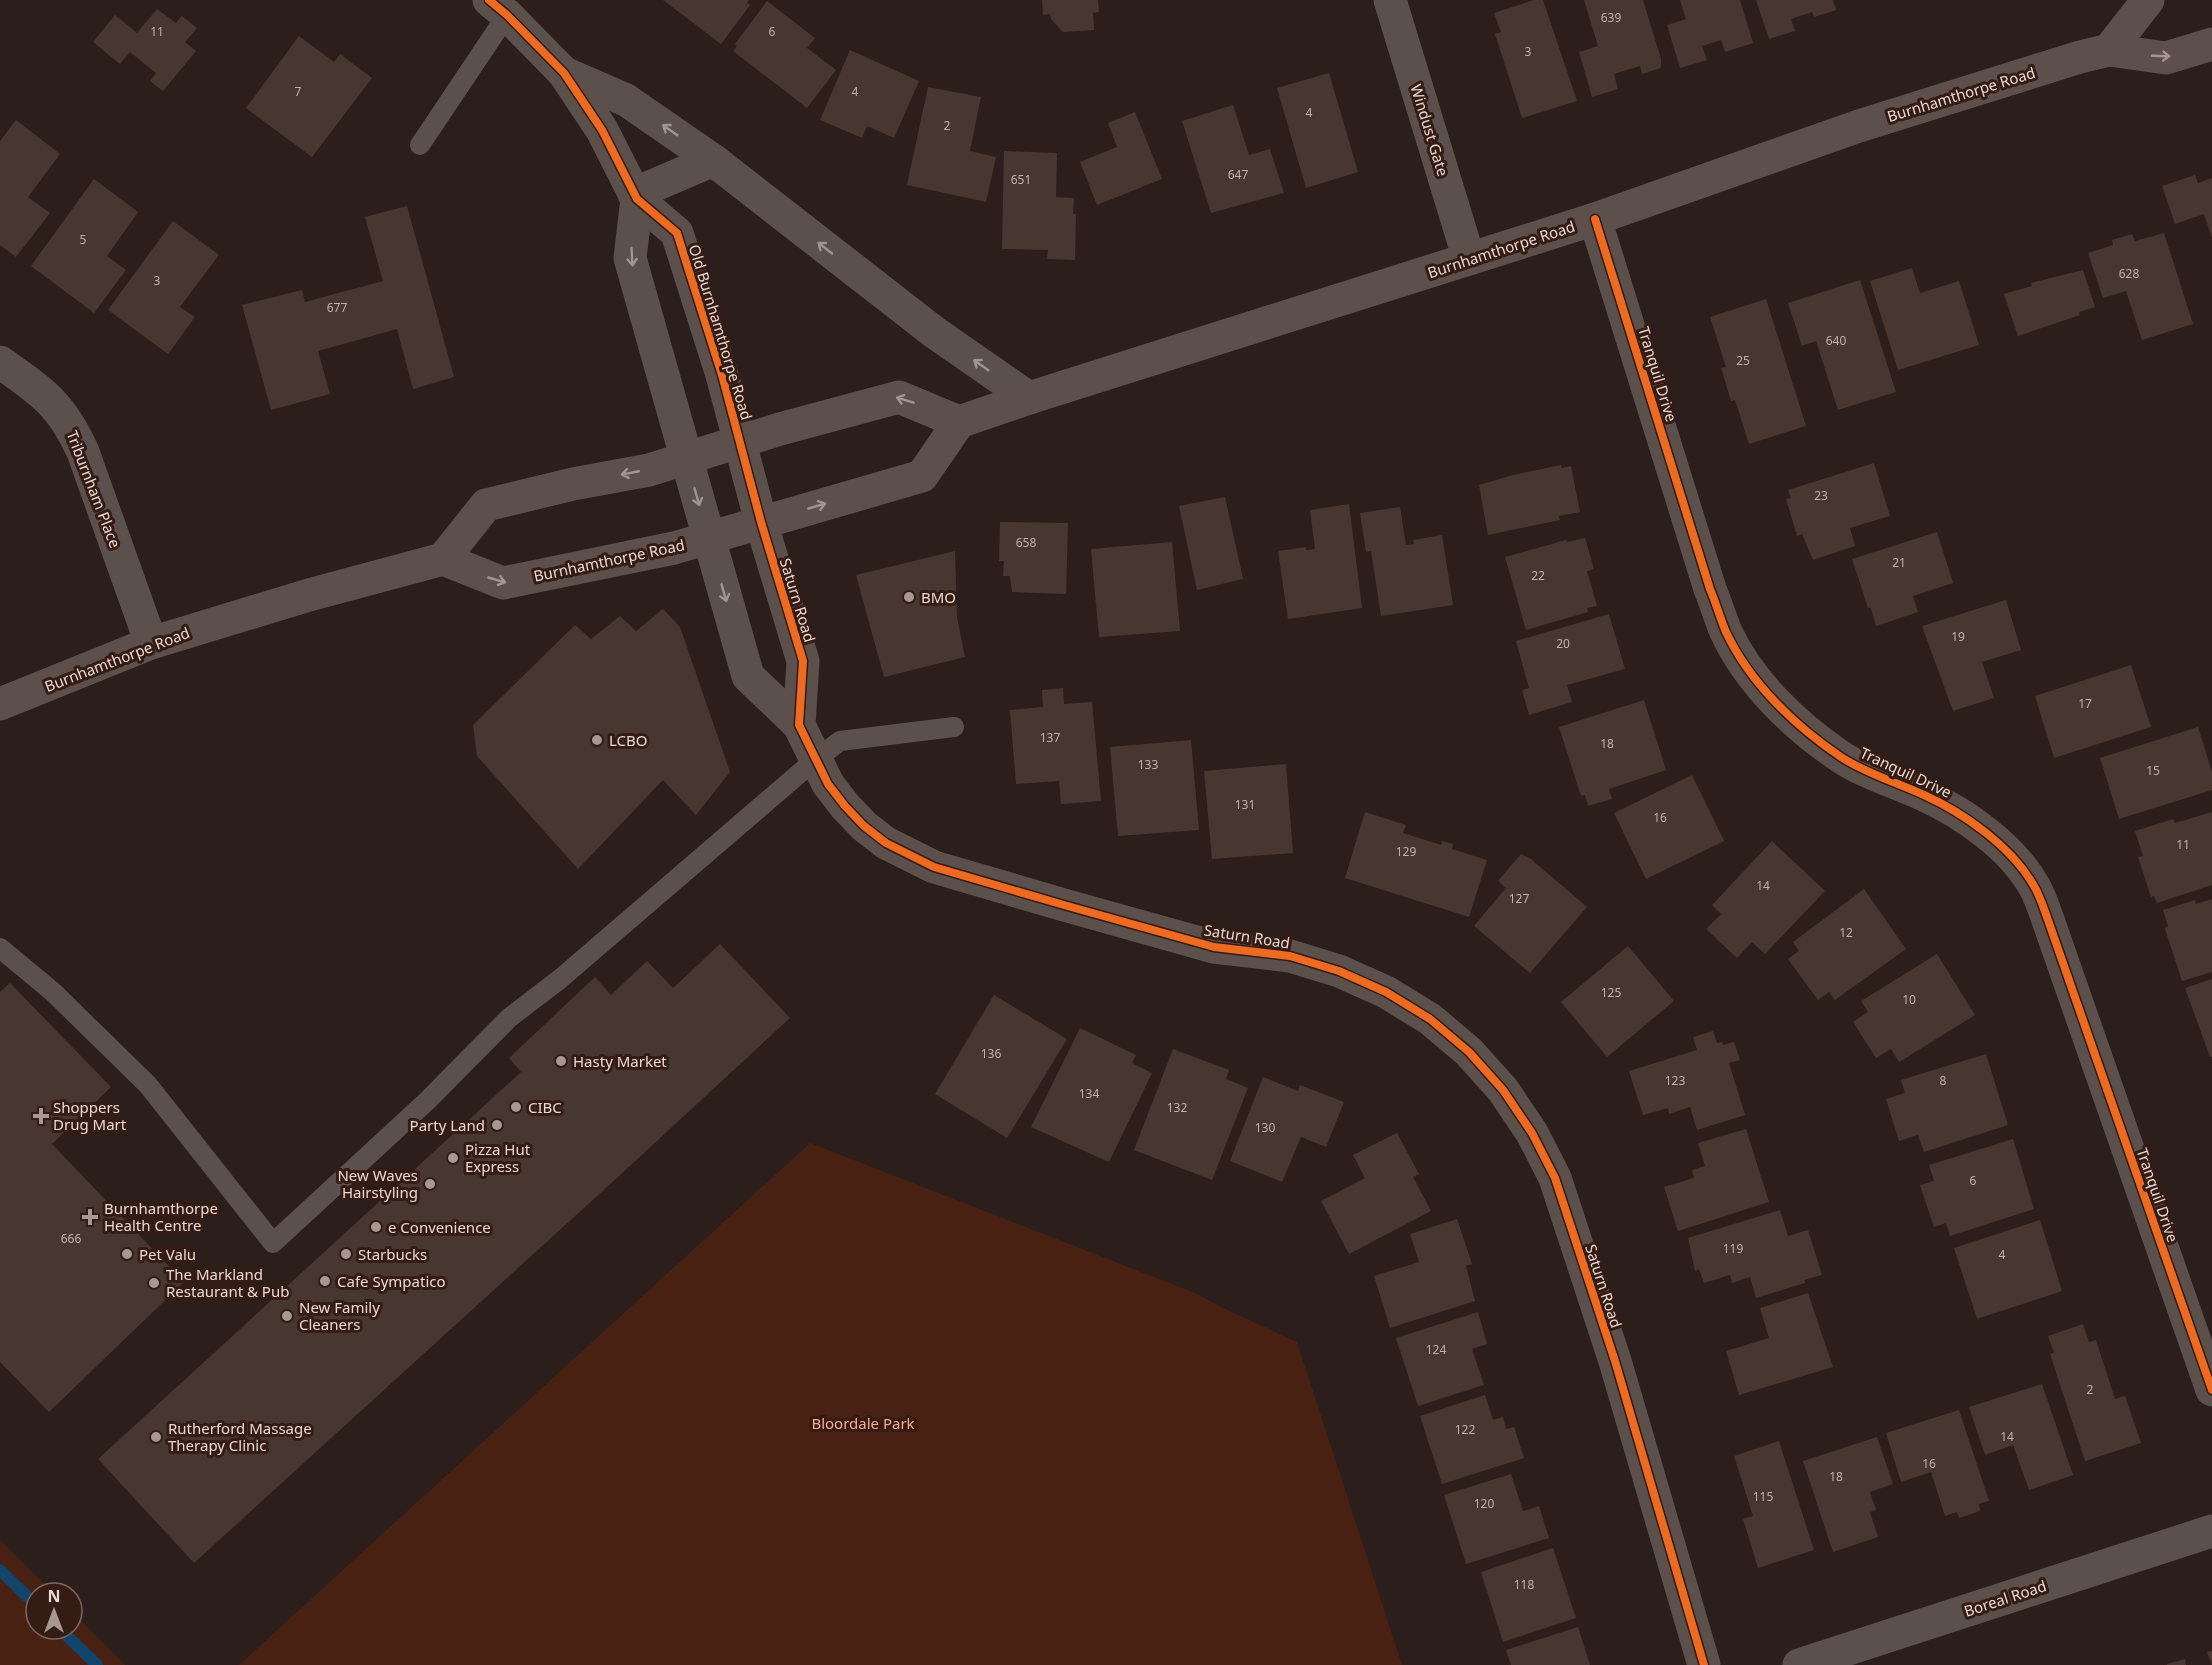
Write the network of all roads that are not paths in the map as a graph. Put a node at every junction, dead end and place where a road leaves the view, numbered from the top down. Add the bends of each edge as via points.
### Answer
1 (1390, 0) edge
2 (2148, 0) edge
3 (498, 7) edge
4 (2212, 44) edge
5 (2109, 50) junction
6 (564, 73) junction
7 (420, 145) dead end
8 (713, 160) junction
9 (636, 196) junction
10 (1595, 219) junction
11 (1469, 260) junction
12 (0, 362) edge
13 (1029, 398) junction
14 (959, 422) junction
15 (740, 441) junction
16 (686, 457) junction
17 (761, 522) junction
18 (708, 536) junction
19 (443, 559) junction
20 (151, 643) junction
21 (0, 704) edge
22 (799, 725) junction
23 (954, 727) dead end
24 (815, 760) junction
25 (0, 948) edge
26 (2212, 1390) edge
27 (2212, 1531) edge
28 (1704, 1665) edge
29 (1798, 1665) edge

1 - 11 street, Windust Gate
2 - 5 main road
3 - 6 street, Old Burnhamthorpe Road
3 - 7 lane
5 -> 4 main road, Burnhamthorpe Road via 2166,58
5 - 10 main road, Burnhamthorpe Road via 1859,126
8 -> 6 street, Old Burnhamthorpe Road via 626,100
6 - 9 street, Old Burnhamthorpe Road via 602,130
8 - 9 street
13 -> 8 street, Old Burnhamthorpe Road via 934,332
9 - 15 street, Old Burnhamthorpe Road via 677,233
9 -> 16 street via 630,258
10 - 11 main road, Burnhamthorpe Road
10 - 26 street, Tranquil Drive via 1710,589 1726,632 1749,669 1776,703 1808,733 1881,778 1957,811 2013,857 2034,886
11 - 13 main road, Burnhamthorpe Road
12 - 20 street, Triburnham Place via 50,399 74,432
13 - 14 main road, Burnhamthorpe Road
14 -> 15 main road via 899,397
17 -> 14 main road, Burnhamthorpe Road via 922,476
15 - 16 main road
15 - 17 street, Old Burnhamthorpe Road
16 -> 18 street
16 -> 19 main road via 649,470 486,505
17 - 18 main road, Burnhamthorpe Road
17 - 22 street, Saturn Road via 803,662
19 -> 18 main road, Burnhamthorpe Road via 503,584 674,548
18 -> 22 street, Saturn Road via 748,676
19 - 20 main road, Burnhamthorpe Road
20 - 21 main road, Burnhamthorpe Road
22 - 24 street, Saturn Road
23 - 24 lane via 840,741
24 - 25 lane via 560,980 510,1018 428,1101 273,1243 148,1085 53,992
24 - 28 street, Saturn Road via 834,791 864,826 886,843 934,867 1214,946 1290,956 1340,971 1386,992 1430,1019 1469,1052 1521,1116 1555,1178 1615,1361
27 - 29 street, Boreal Road

